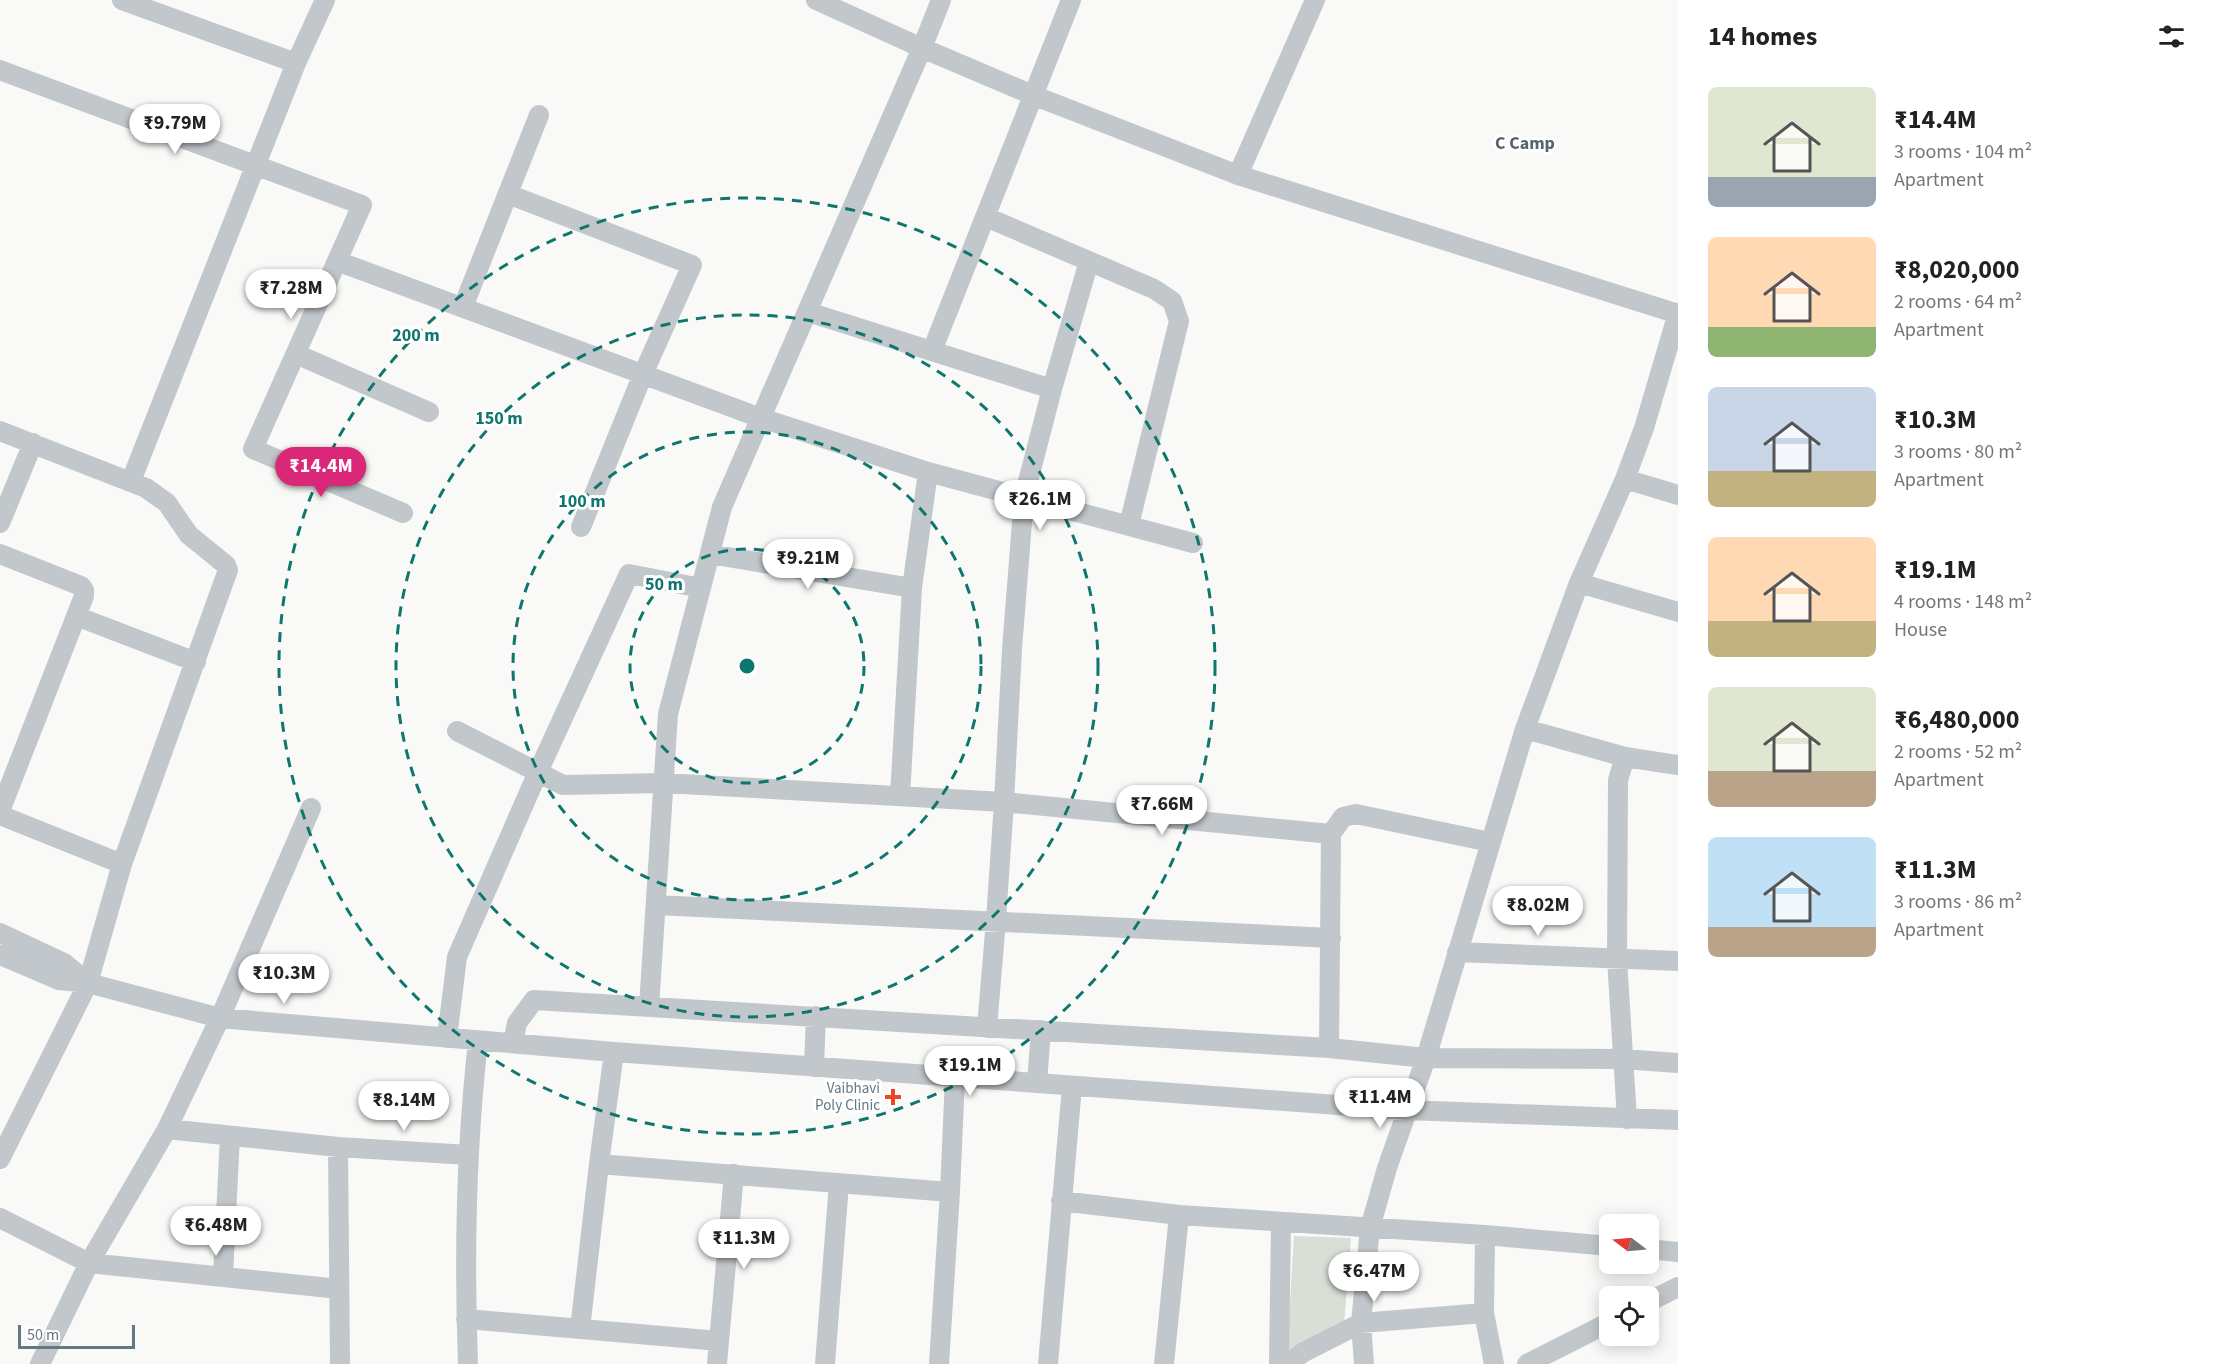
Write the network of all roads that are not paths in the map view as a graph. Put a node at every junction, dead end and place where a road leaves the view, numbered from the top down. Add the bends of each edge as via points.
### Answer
1 (122, 0) edge
2 (325, 0) edge
3 (816, 0) edge
4 (941, 0) edge
5 (1071, 0) edge
6 (1315, 0) edge
7 (922, 48) junction
8 (296, 63) junction
9 (0, 70) edge
10 (1035, 96) junction
11 (539, 115) dead end
12 (256, 164) junction
13 (1238, 175) junction
14 (508, 194) junction
15 (986, 217) junction
16 (337, 261) junction
17 (1089, 261) junction
18 (463, 307) junction
19 (808, 312) junction
20 (1678, 313) edge
21 (932, 351) junction
22 (296, 354) junction
23 (1669, 373) edge
24 (643, 374) junction
25 (1052, 388) junction
26 (429, 412) dead end
27 (761, 418) junction
28 (0, 430) edge
29 (33, 443) junction
30 (928, 472) junction
31 (1625, 479) junction
32 (131, 481) junction
33 (1678, 495) edge
34 (1024, 497) junction
35 (403, 513) dead end
36 (0, 523) edge
37 (1129, 525) junction
38 (581, 527) dead end
39 (1193, 543) dead end
40 (0, 554) edge
41 (710, 554) junction
42 (1579, 583) junction
43 (701, 588) junction
44 (912, 588) junction
45 (1678, 612) edge
46 (76, 616) junction
47 (196, 662) junction
48 (1525, 729) junction
49 (457, 731) dead end
50 (1625, 757) junction
51 (1678, 765) edge
52 (538, 772) junction
53 (664, 783) junction
54 (900, 796) junction
55 (1004, 802) junction
56 (311, 808) dead end
57 (0, 813) edge
58 (1331, 834) junction
59 (1490, 842) junction
60 (122, 864) junction
61 (656, 905) junction
62 (996, 920) junction
63 (0, 933) edge
64 (1331, 938) junction
65 (1457, 952) junction
66 (0, 955) edge
67 (1617, 959) junction
68 (1678, 961) edge
69 (88, 983) junction
70 (649, 1007) junction
71 (816, 1016) junction
72 (220, 1018) junction
73 (987, 1028) junction
74 (1041, 1030) junction
75 (447, 1038) junction
76 (478, 1042) junction
77 (513, 1043) junction
78 (1329, 1048) junction
79 (614, 1052) junction
80 (1426, 1058) junction
81 (1623, 1059) junction
82 (1678, 1063) edge
83 (814, 1067) junction
84 (954, 1077) junction
85 (1037, 1083) junction
86 (1072, 1086) junction
87 (1406, 1110) junction
88 (1627, 1119) junction
89 (1673, 1120) edge
90 (167, 1129) junction
91 (230, 1136) junction
92 (1678, 1138) edge
93 (338, 1147) junction
94 (469, 1155) junction
95 (0, 1159) edge
96 (599, 1164) junction
97 (734, 1174) junction
98 (839, 1183) junction
99 (950, 1192) junction
100 (1061, 1201) junction
101 (1179, 1215) junction
102 (0, 1218) edge
103 (1281, 1222) junction
104 (1370, 1228) junction
105 (1485, 1235) junction
106 (1599, 1245) edge
107 (1659, 1251) edge
108 (1678, 1252) edge
109 (89, 1263) junction
110 (223, 1276) junction
111 (1678, 1287) edge
112 (339, 1289) junction
113 (1659, 1296) edge
114 (1484, 1313) junction
115 (466, 1319) junction
116 (1361, 1323) junction
117 (1599, 1328) edge
118 (580, 1329) junction
119 (719, 1341) junction
120 (40, 1364) edge
121 (340, 1364) edge
122 (468, 1364) edge
123 (717, 1364) edge
124 (825, 1364) edge
125 (939, 1364) edge
126 (1048, 1364) edge
127 (1164, 1364) edge
128 (1279, 1364) edge
129 (1287, 1364) edge
130 (1364, 1364) edge
131 (1494, 1364) edge
132 (1527, 1364) edge

1 - 8 street
2 - 8 street
3 - 7 street
4 - 7 street
5 - 10 street
6 - 13 street
7 - 10 street
7 - 19 street
8 - 12 street
9 - 12 street
10 - 13 street
10 - 15 street
11 - 14 street
12 - 16 street via 362,205
12 - 32 street
13 - 20 street
14 - 18 street
14 - 24 street via 692,265
15 - 17 street
15 - 21 street
16 - 18 street
16 - 22 street
17 - 25 street
17 - 37 street via 1172,301 1179,321
18 - 24 street
19 - 21 street
19 - 27 street
20 - 23 street
21 - 25 street
22 - 26 street
22 - 35 street via 253,449
23 - 31 street
24 - 27 street
24 - 38 street
25 - 34 street
27 - 30 street
27 - 41 street via 723,507
28 - 29 street
29 - 32 street
29 - 36 street
30 - 34 street
30 - 44 street
31 - 33 street
31 - 42 street
32 - 47 street via 159,495 189,535 228,570
34 - 37 street
34 - 55 street
37 - 39 street
40 - 46 street via 81,586 84,596
41 - 43 street
41 - 44 street
42 - 45 street
42 - 48 street
43 - 52 street via 629,574
43 - 53 street via 668,714
44 - 54 street
46 - 47 street
46 - 57 street
47 - 60 street
48 - 50 street
48 - 59 street
49 - 52 street
50 - 51 street
50 - 67 street via 1618,780
52 - 53 street via 563,785
52 - 75 street via 457,957
53 - 54 street
53 - 61 street
54 - 55 street
55 - 58 street
55 - 62 street
56 - 72 street
57 - 60 street
58 - 59 street via 1342,817 1356,814
58 - 64 street
59 - 65 street
60 - 69 street
61 - 62 street
61 - 70 street
62 - 64 street
62 - 73 street
63 - 69 street via 63,963
64 - 78 street
65 - 67 street
65 - 80 street
66 - 69 street via 59,980
67 - 68 street
67 - 81 street
69 - 72 street
69 - 95 street
70 - 71 street
70 - 77 street via 534,1000 517,1023
71 - 73 street
71 - 83 street
72 - 75 street
72 - 90 street
73 - 74 street
74 - 78 street
74 - 85 street
75 - 76 street
76 - 77 street
76 - 94 street
77 - 79 street
78 - 80 street
79 - 83 street
79 - 96 street
80 - 81 street
80 - 87 street
81 - 82 street
81 - 88 street
83 - 84 street
84 - 85 street
84 - 99 street
85 - 86 street
86 - 87 street
86 - 100 street
87 - 88 street
87 - 104 street
88 - 89 street
89 - 92 street
90 - 91 street
90 - 109 street
91 - 93 street
91 - 110 street
93 - 94 street
93 - 112 street
94 - 115 street
96 - 97 street
96 - 118 street
97 - 98 street
97 - 119 street
98 - 99 street
98 - 124 street
99 - 125 street
100 - 101 street
100 - 126 street
101 - 103 street
101 - 127 street
102 - 109 street
103 - 104 street
103 - 128 street
104 - 105 street
104 - 116 street
105 - 106 street
105 - 114 street
107 - 108 street
109 - 110 street
109 - 120 street
110 - 112 street
111 - 113 street
112 - 121 street
114 - 116 street
114 - 131 street
115 - 118 street
115 - 122 street
116 - 129 street
116 - 130 street
117 - 132 street
118 - 119 street
119 - 123 street

